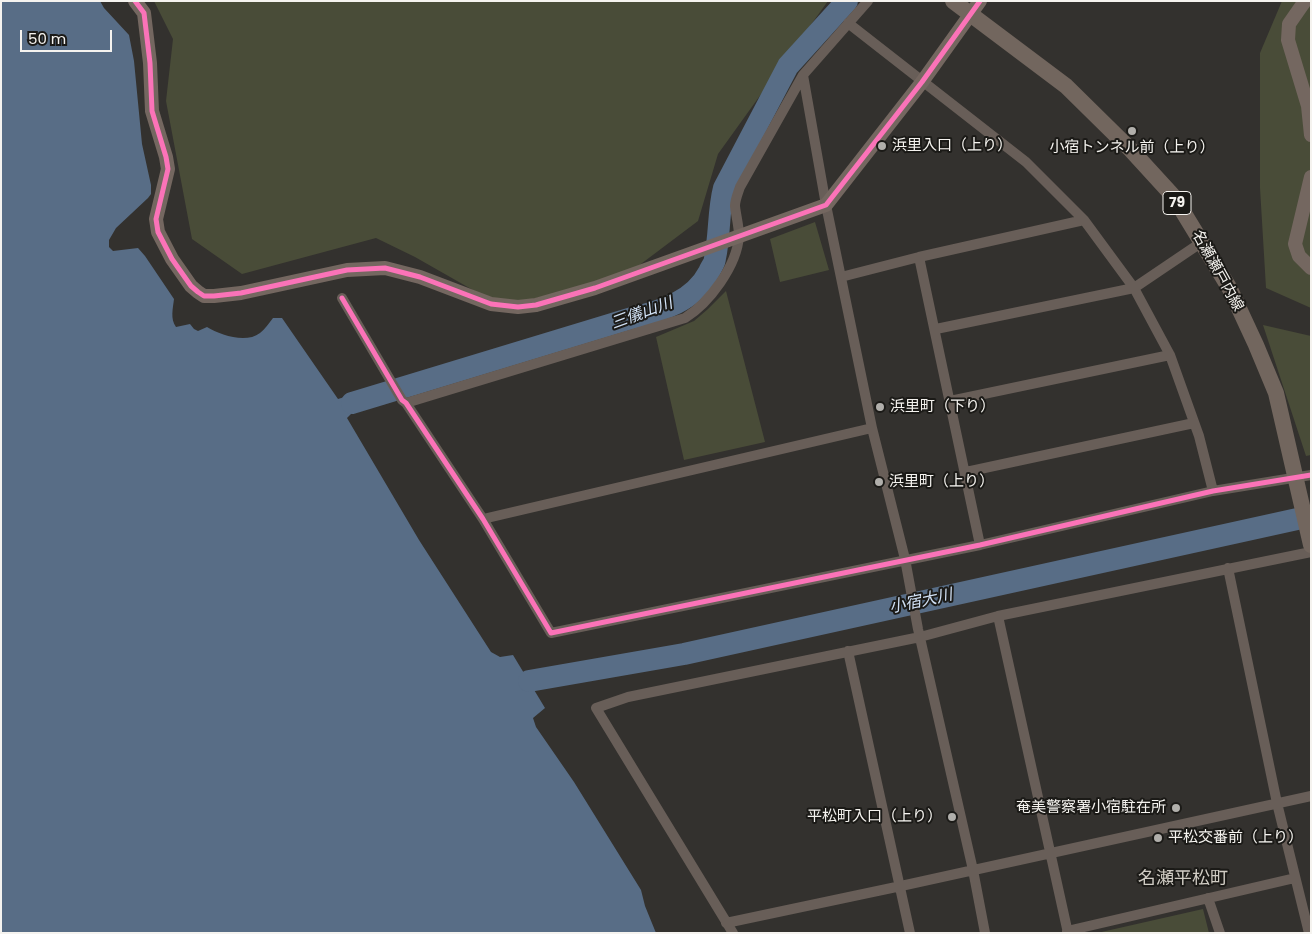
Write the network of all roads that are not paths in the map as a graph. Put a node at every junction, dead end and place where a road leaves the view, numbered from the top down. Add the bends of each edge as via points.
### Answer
1 (135, 1) edge
2 (868, 1) edge
3 (953, 1) edge
4 (1305, 1) edge
5 (975, 8) edge
6 (848, 23) junction
7 (802, 75) junction
8 (922, 82) junction
9 (1311, 135) edge
10 (1311, 177) edge
11 (826, 206) junction
12 (1084, 220) junction
13 (736, 238) junction
14 (1202, 242) junction
15 (919, 257) junction
16 (1311, 268) edge
17 (842, 277) junction
18 (1134, 288) junction
19 (342, 298) dead end
20 (936, 329) junction
21 (1170, 355) junction
22 (950, 401) junction
23 (404, 402) junction
24 (1194, 423) junction
25 (872, 428) junction
26 (966, 472) junction
27 (1304, 477) edge
28 (1213, 491) junction
29 (483, 519) junction
30 (980, 545) junction
31 (1311, 545) edge
32 (1311, 552) edge
33 (905, 564) junction
34 (1228, 568) junction
35 (998, 616) junction
36 (919, 633) junction
37 (848, 651) junction
38 (1311, 796) edge
39 (1277, 803) junction
40 (1050, 852) junction
41 (972, 870) junction
42 (1295, 878) junction
43 (901, 886) junction
44 (1208, 898) junction
45 (726, 922) junction
46 (1068, 932) edge
47 (733, 933) edge
48 (910, 933) edge
49 (985, 933) edge
50 (1220, 933) edge
51 (1309, 933) edge

1 - 13 street via 144,13 152,112 168,169 156,219 158,232 191,286 204,296 241,293 366,267 420,277 491,304 518,307 595,288
2 - 6 street
3 - 5 main road, 名瀬瀬戸内線 / 79
4 - 9 street via 1289,24 1288,40 1308,106
5 - 8 street
5 - 14 main road, 名瀬瀬戸内線 / 79 via 1066,86 1124,143 1174,197
6 - 7 street
6 - 8 street
7 - 11 street
7 - 13 street via 740,187 735,204
8 - 11 street
8 - 12 street via 1026,162
10 - 16 street via 1295,244 1299,256
11 - 13 street
11 - 17 street
12 - 15 street
12 - 18 street
13 - 23 street via 732,261 719,286 685,318
14 - 18 street
14 - 27 main road, 名瀬瀬戸内線 / 79 via 1230,289 1256,345
15 - 17 street
15 - 20 street
17 - 25 street
18 - 20 street
18 - 21 street
19 - 23 street
20 - 22 street
21 - 22 street
21 - 24 street
22 - 26 street
23 - 29 street
24 - 26 street
24 - 28 street
25 - 29 street
25 - 33 street
26 - 30 street
27 - 28 street
27 - 31 main road, 名瀬瀬戸内線 / 79
28 - 30 street
29 - 33 street via 551,633
30 - 33 street
32 - 34 street
33 - 36 street
34 - 35 street
34 - 39 street
35 - 36 street
35 - 40 street
36 - 37 street
36 - 41 street
37 - 43 street
37 - 45 street via 628,697 596,708
38 - 39 street
39 - 40 street
39 - 42 street
40 - 41 street
40 - 46 street
41 - 43 street
41 - 49 street
42 - 44 street
42 - 51 street
43 - 45 street
43 - 48 street
44 - 46 street
44 - 50 street
45 - 47 street

